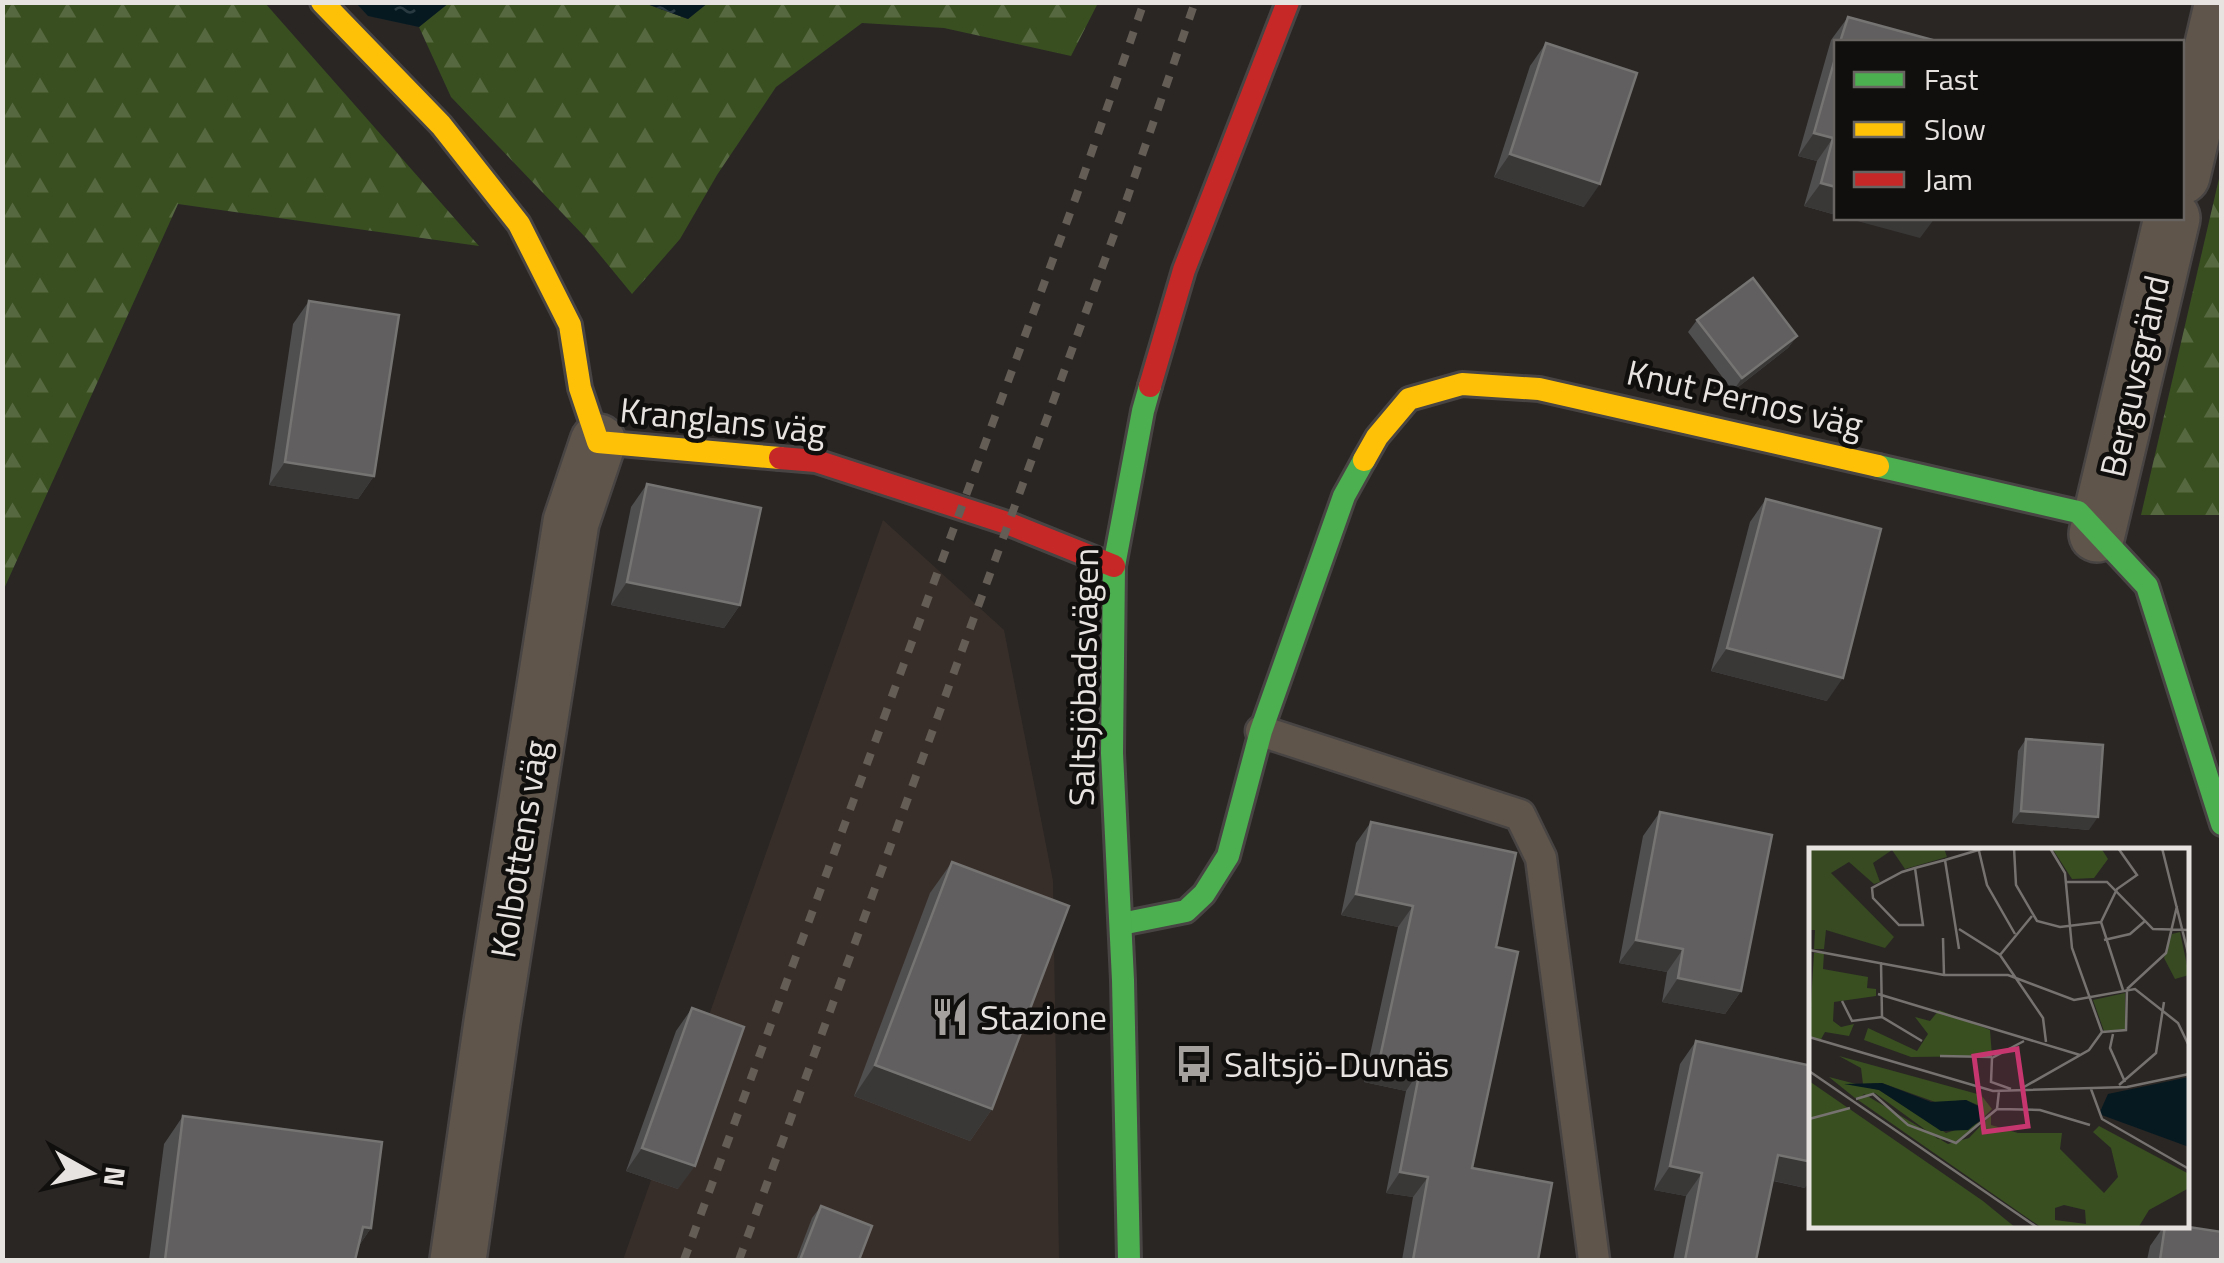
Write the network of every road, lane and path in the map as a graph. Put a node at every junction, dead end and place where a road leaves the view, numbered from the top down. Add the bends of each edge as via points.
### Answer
1 (322, 2) edge
2 (1288, 2) edge
3 (2222, 6) edge
4 (2184, 168) edge
5 (2172, 220) edge
6 (598, 442) junction
7 (2098, 534) junction
8 (1114, 566) junction
9 (1261, 731) junction
10 (2222, 824) edge
11 (1121, 924) junction
12 (458, 1260) edge
13 (1129, 1260) edge
14 (1594, 1260) edge

1 - 6 street, Kranglans väg via 441,125 519,224 570,325
2 - 8 street, Saltsjöbadsvägen via 1184,270 1143,411
3 - 4 street
5 - 7 street, Berguvsgränd
6 - 8 street, Kranglans väg via 816,461
6 - 12 street, Kolbottens väg via 571,522
7 - 9 street, Knut Pernos väg via 2078,512 1539,389 1462,384 1409,399 1344,496
7 - 10 street, Knut Pernos väg via 2146,586
8 - 11 street, Saltsjöbadsvägen via 1112,753
9 - 11 street, Knut Pernos väg via 1228,856 1204,894 1186,911
9 - 14 lane via 1520,815 1541,858
11 - 13 street, Saltsjöbadsvägen

